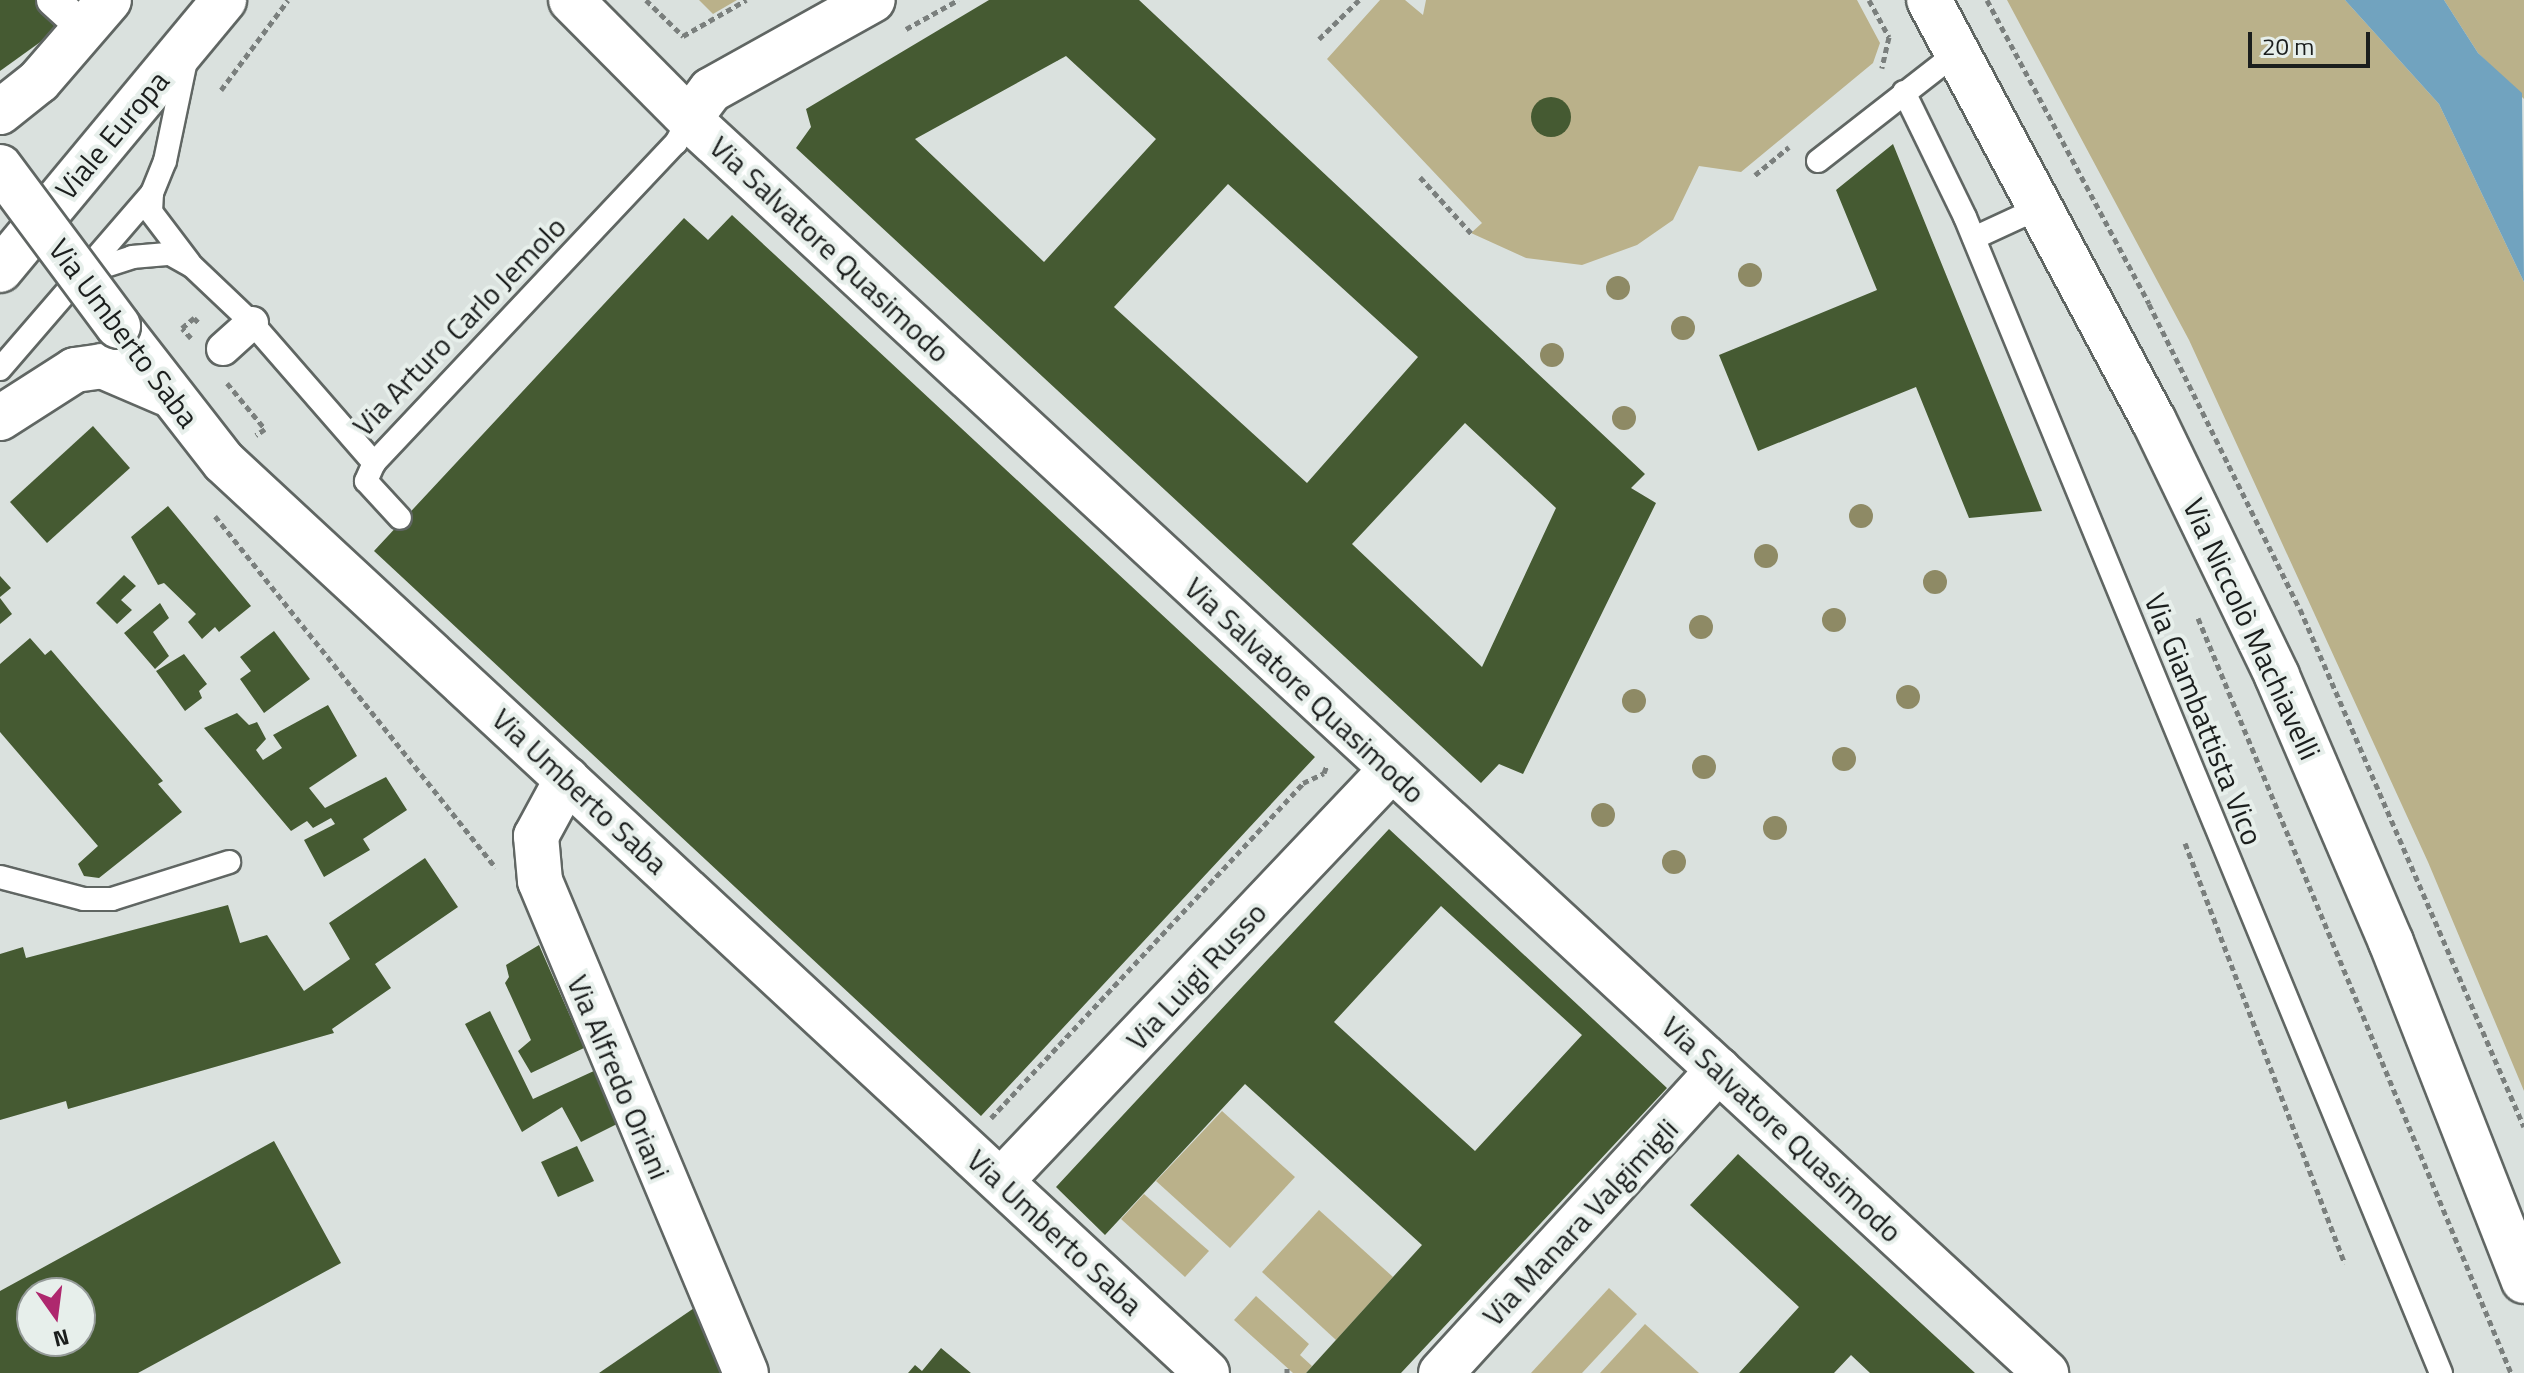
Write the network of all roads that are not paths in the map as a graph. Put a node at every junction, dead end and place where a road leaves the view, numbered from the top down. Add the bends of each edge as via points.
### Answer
1 (53, 0) edge
2 (224, 0) edge
3 (571, 0) edge
4 (1929, 0) edge
5 (97, 15) edge
6 (883, 18) edge
7 (189, 44) junction
8 (1959, 51) junction
9 (1904, 92) junction
10 (0, 112) edge
11 (689, 119) junction
12 (1818, 161) dead end
13 (0, 167) edge
14 (152, 193) junction
15 (2041, 207) junction
16 (1974, 238) junction
17 (192, 266) junction
18 (0, 270) edge
19 (75, 287) junction
20 (252, 323) junction
21 (223, 349) dead end
22 (0, 369) edge
23 (167, 394) junction
24 (0, 418) edge
25 (374, 463) junction
26 (400, 518) dead end
27 (1391, 770) junction
28 (567, 779) junction
29 (229, 862) dead end
30 (0, 877) edge
31 (1719, 1070) junction
32 (1001, 1181) junction
33 (2524, 1281) edge
34 (746, 1373) edge
35 (1207, 1373) edge
36 (1441, 1373) edge
37 (2046, 1373) edge
38 (2441, 1373) edge

1 - 5 street
2 - 7 street, Viale Europa
3 - 11 street, Via Salvatore Quasimodo
4 - 8 street, Via Niccolò Machiavelli
5 - 10 street via 39,81
6 - 11 street via 711,90
7 - 14 lane, Via Arturo Carlo Jemolo via 180,101
7 - 18 street, Viale Europa
8 - 9 lane
8 - 15 street, Via Niccolò Machiavelli
9 - 12 lane
9 - 16 lane, Via Giambattista Vico
11 - 25 lane, Via Arturo Carlo Jemolo via 676,143
11 - 27 street, Via Salvatore Quasimodo
13 - 23 street, Via Umberto Saba, bridge
14 - 17 lane via 151,212
14 - 19 lane, Via Arturo Carlo Jemolo
15 - 16 lane
15 - 33 street, Via Niccolò Machiavelli via 2154,421 2277,676 2391,942
16 - 38 lane, Via Giambattista Vico
17 - 19 lane, Via Arturo Carlo Jemolo via 170,254 132,257 99,268
17 - 20 lane, Via Arturo Carlo Jemolo
19 - 22 lane, Via Arturo Carlo Jemolo
20 - 21 street
20 - 25 lane, Via Arturo Carlo Jemolo
23 - 24 street via 102,366 75,370
23 - 28 street, Via Umberto Saba via 224,462
25 - 26 lane via 366,481
27 - 31 street, Via Salvatore Quasimodo
27 - 32 street, Via Luigi Russo
28 - 32 street, Via Umberto Saba
28 - 34 street, Via Alfredo Oriani via 536,836 540,881
29 - 30 lane via 112,899 84,899
31 - 36 street, Via Manara Valgimigli
31 - 37 street, Via Salvatore Quasimodo
32 - 35 street, Via Umberto Saba

